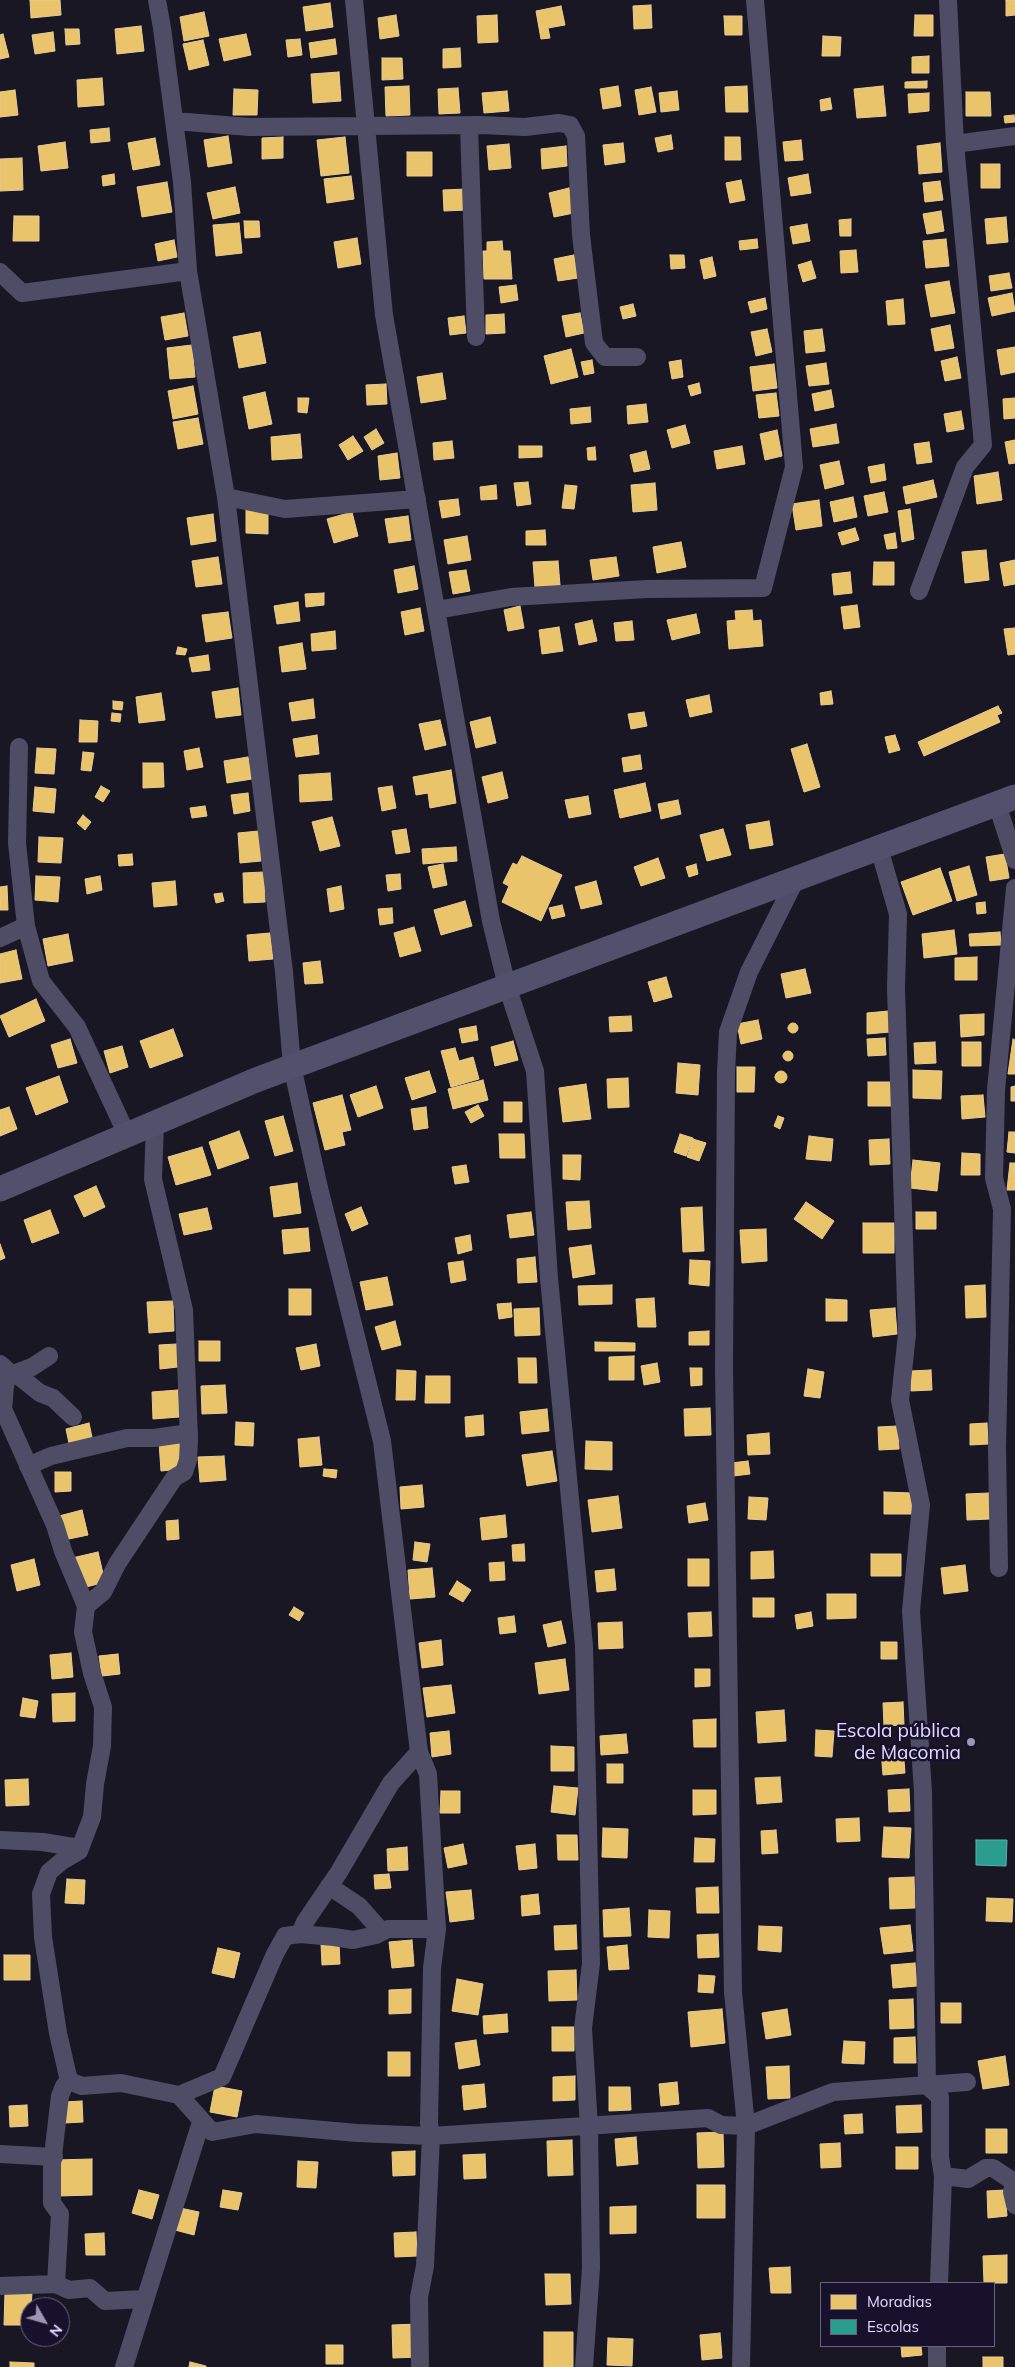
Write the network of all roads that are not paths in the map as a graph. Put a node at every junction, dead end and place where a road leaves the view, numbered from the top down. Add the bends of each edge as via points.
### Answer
1 (157, 0) edge
2 (354, 0) edge
3 (755, 0) edge
4 (948, 0) edge
5 (174, 121) junction
6 (367, 126) junction
7 (469, 126) junction
8 (1015, 136) edge
9 (955, 144) junction
10 (188, 270) junction
11 (0, 272) edge
12 (476, 337) dead end
13 (637, 358) dead end
14 (226, 497) junction
15 (417, 499) junction
16 (919, 591) dead end
17 (437, 610) junction
18 (19, 747) dead end
19 (1006, 801) edge
20 (879, 848) junction
21 (1015, 860) edge
22 (796, 879) junction
23 (1015, 888) edge
24 (26, 926) junction
25 (0, 938) edge
26 (508, 986) junction
27 (292, 1066) junction
28 (155, 1123) junction
29 (127, 1135) junction
30 (0, 1189) edge
31 (1008, 1208) edge
32 (49, 1356) dead end
33 (8, 1371) edge
34 (73, 1417) dead end
35 (189, 1433) junction
36 (28, 1466) junction
37 (999, 1568) dead end
38 (86, 1606) junction
39 (419, 1752) junction
40 (0, 1840) edge
41 (79, 1851) junction
42 (329, 1886) junction
43 (437, 1929) junction
44 (382, 1932) junction
45 (300, 1934) junction
46 (69, 2082) junction
47 (967, 2082) dead end
48 (927, 2086) junction
49 (179, 2095) junction
50 (201, 2122) junction
51 (746, 2126) junction
52 (589, 2128) junction
53 (431, 2136) junction
54 (0, 2154) edge
55 (54, 2157) junction
56 (943, 2176) junction
57 (1015, 2205) edge
58 (939, 2282) edge
59 (56, 2284) junction
60 (0, 2286) edge
61 (144, 2299) junction
62 (936, 2347) edge
63 (124, 2367) edge
64 (420, 2367) edge
65 (584, 2367) edge
66 (741, 2367) edge
67 (936, 2367) edge

1 - 5 street
2 - 6 street
3 - 17 street via 794,467 763,588 647,589 511,597
4 - 9 street
5 - 6 street via 250,128
5 - 10 street
6 - 7 street
6 - 15 street via 384,316
7 - 12 street
7 - 13 street via 570,124 576,136 581,235 594,343 605,357
8 - 9 street
9 - 16 street via 983,445 965,468
10 - 11 street via 22,293
10 - 14 street
14 - 15 street via 284,508
14 - 27 street via 284,972
15 - 17 street
17 - 26 street via 491,921
18 - 24 street via 16,843
19 - 20 main road
19 - 21 street
20 - 22 main road
20 - 48 street via 898,914 896,988 907,1334 900,1400 921,1505 911,1611 923,1792
22 - 26 main road
22 - 51 street via 749,972 728,1032 726,1074 724,1367 734,1992
23 - 31 street via 996,1090 994,1178
24 - 25 street
24 - 29 street via 41,981 77,1027
26 - 27 main road
26 - 52 street via 535,1071 549,1278 584,1646 591,1963 583,2028
27 - 28 main road
27 - 39 street via 382,1441
28 - 29 main road
28 - 35 street via 153,1179 184,1310
29 - 30 main road
31 - 37 street via 997,1448
32 - 33 street via 32,1367
33 - 34 street via 53,1398
33 - 36 street via 3,1409
35 - 36 street via 127,1438 51,1456
35 - 38 street via 184,1472 174,1478 117,1564 103,1592
36 - 38 street
38 - 41 street via 83,1632 104,1707 92,1817
39 - 42 street via 391,1783
39 - 43 street via 428,1774
40 - 41 street via 43,1842
41 - 46 street via 49,1872 41,1894 43,1937
42 - 44 street via 359,1906
42 - 45 street
43 - 44 street via 388,1929
43 - 53 street via 432,1968
44 - 45 street via 353,1940
45 - 49 street via 285,1936 275,1954 222,2077
46 - 49 street via 82,2086 122,2083
46 - 55 street via 60,2096
47 - 48 street
48 - 51 street via 833,2092
48 - 56 street via 940,2097
49 - 50 street
50 - 53 street via 212,2132 256,2124
50 - 61 street
51 - 52 street via 721,2124 708,2118
51 - 66 street
52 - 53 street
52 - 65 street via 591,2268
53 - 64 street via 425,2266 419,2297
54 - 55 street
55 - 59 street via 52,2203 60,2214
56 - 57 street via 968,2179 986,2168 994,2168 1014,2182
56 - 58 street
59 - 60 street
59 - 61 street via 69,2290 90,2288 105,2301
61 - 63 street
62 - 67 street

